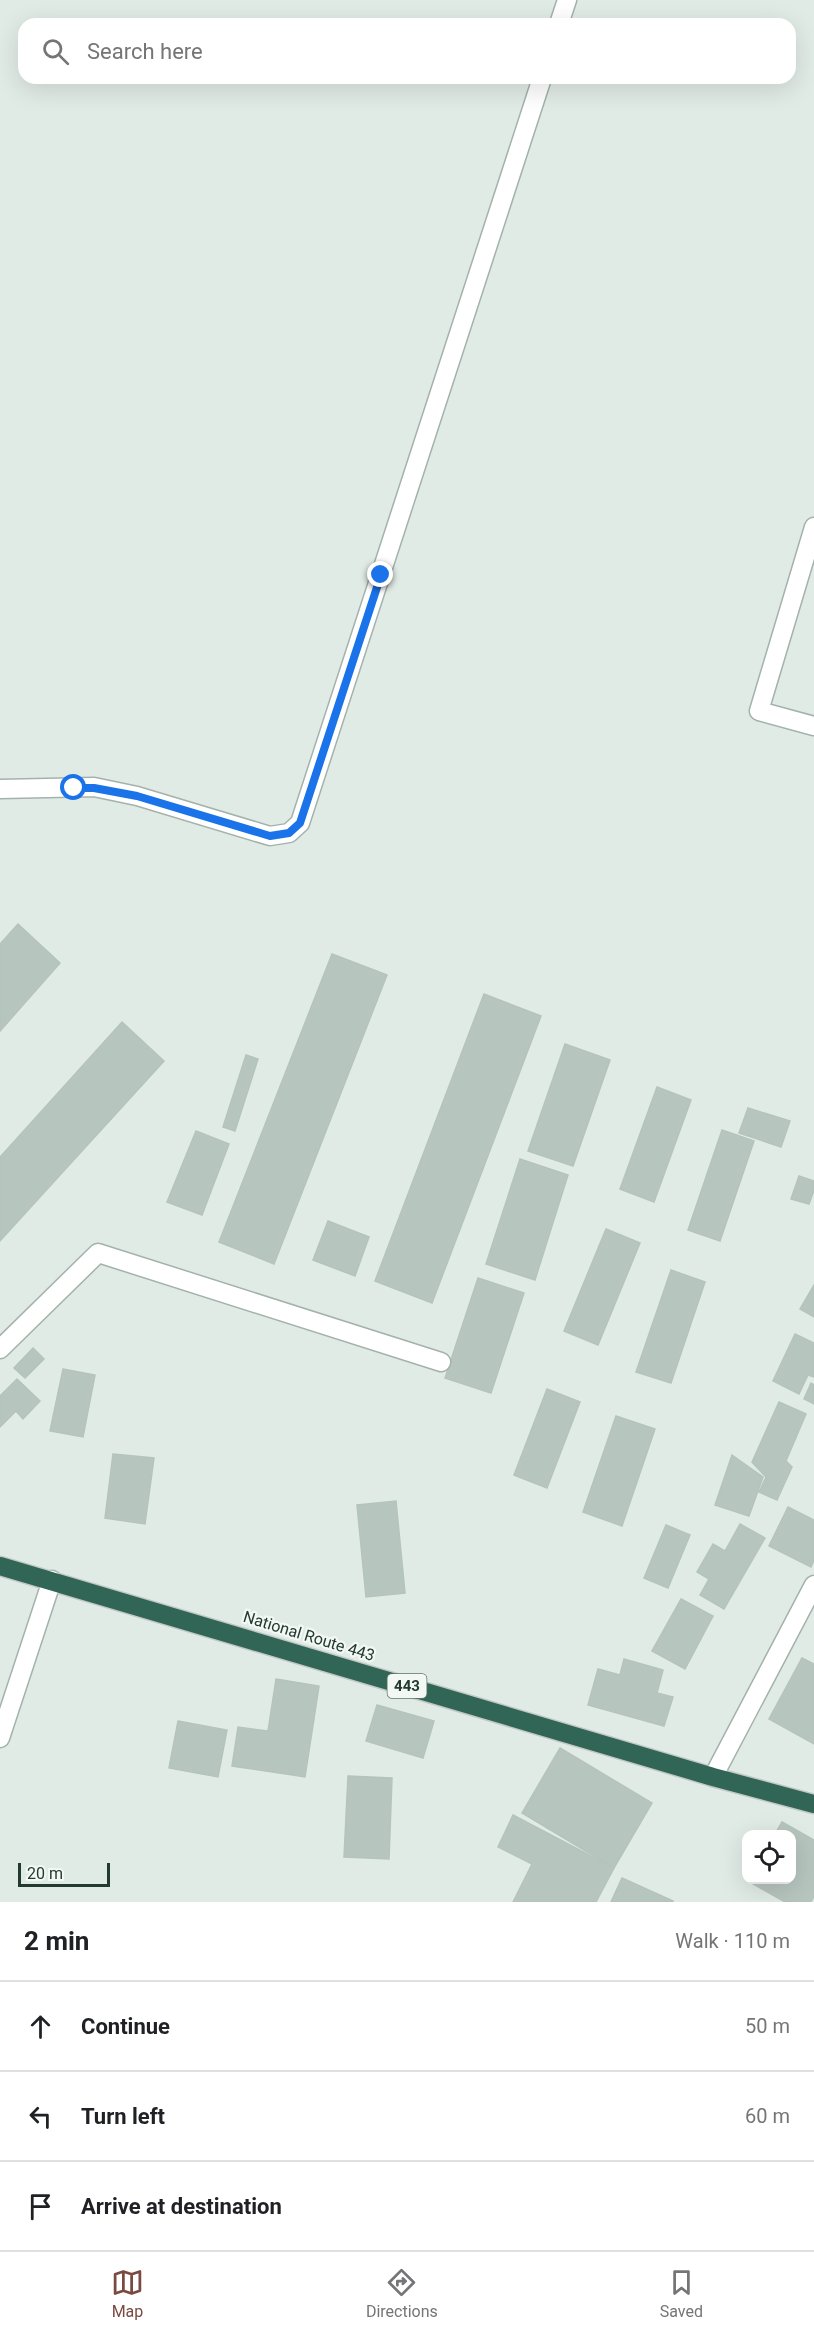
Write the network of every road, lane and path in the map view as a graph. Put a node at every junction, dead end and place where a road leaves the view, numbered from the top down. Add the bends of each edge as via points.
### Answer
1 (567, 0) edge
2 (561, 18) edge
3 (540, 84) edge
4 (814, 527) edge
5 (814, 726) edge
6 (0, 789) edge
7 (0, 1349) edge
8 (441, 1362) dead end
9 (0, 1566) edge
10 (52, 1580) junction
11 (814, 1584) edge
12 (0, 1738) edge
13 (713, 1777) junction
14 (814, 1804) edge

1 - 2 street
3 - 6 street via 300,823 289,833 270,836 137,796 94,788
4 - 5 street via 759,711
7 - 8 street via 98,1253
9 - 10 highway, National Route 443 / 443
10 - 12 street
10 - 13 highway, National Route 443 / 443
11 - 13 street
13 - 14 highway, National Route 443 / 443

